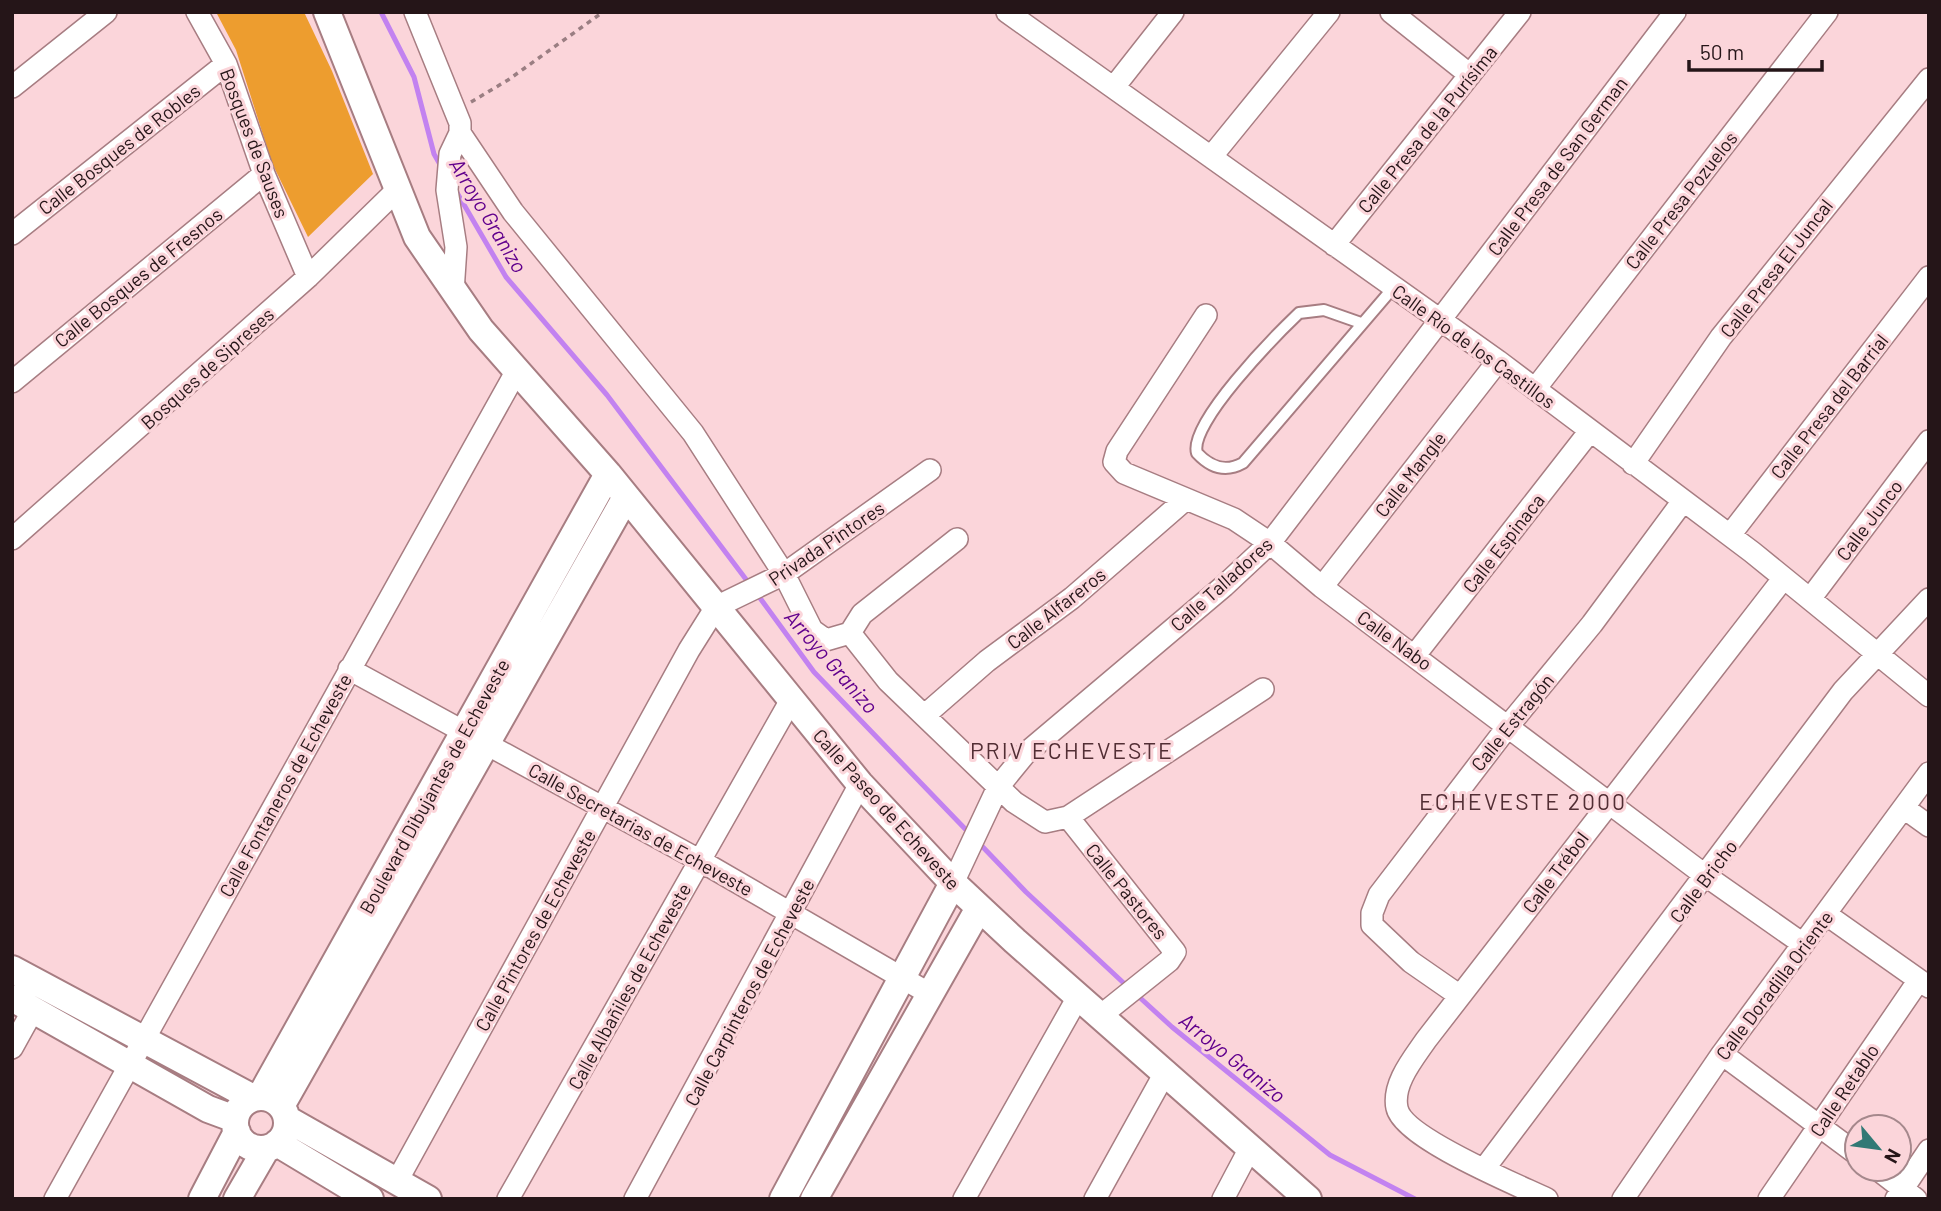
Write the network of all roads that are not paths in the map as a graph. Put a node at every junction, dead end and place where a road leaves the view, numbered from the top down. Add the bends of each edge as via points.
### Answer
1 (106, 12) edge
2 (197, 12) edge
3 (327, 12) edge
4 (415, 12) edge
5 (1173, 12) edge
6 (1329, 12) edge
7 (1391, 12) edge
8 (1520, 12) edge
9 (1675, 12) edge
10 (1827, 12) edge
11 (1012, 13) edge
12 (226, 64) junction
13 (1470, 75) junction
14 (1929, 79) edge
15 (12, 87) edge
16 (1114, 87) junction
17 (460, 133) junction
18 (1211, 157) junction
19 (264, 174) junction
20 (396, 191) junction
21 (12, 234) edge
22 (1334, 245) junction
23 (308, 276) junction
24 (1929, 277) edge
25 (1393, 288) junction
26 (453, 292) junction
27 (1206, 315) dead end
28 (1440, 320) junction
29 (1361, 323) junction
30 (1498, 361) junction
31 (516, 372) junction
32 (12, 382) edge
33 (1535, 389) junction
34 (1590, 431) junction
35 (1929, 441) edge
36 (1633, 464) junction
37 (930, 470) dead end
38 (608, 474) junction
39 (626, 497) junction
40 (1186, 499) junction
41 (1683, 500) junction
42 (1730, 535) junction
43 (12, 539) edge
44 (957, 539) dead end
45 (1270, 542) junction
46 (777, 578) junction
47 (1783, 579) junction
48 (1322, 587) junction
49 (1810, 599) junction
50 (1929, 599) edge
51 (716, 607) junction
52 (850, 633) junction
53 (1415, 655) junction
54 (1877, 656) junction
55 (349, 669) junction
56 (1263, 689) dead end
57 (1929, 696) edge
58 (791, 700) junction
59 (925, 715) junction
60 (1509, 725) junction
61 (476, 737) junction
62 (1929, 773) edge
63 (860, 784) junction
64 (995, 792) junction
65 (1610, 800) junction
66 (601, 808) junction
67 (1905, 808) junction
68 (1068, 817) junction
69 (1929, 826) edge
70 (699, 860) junction
71 (1706, 876) junction
72 (953, 883) junction
73 (979, 908) junction
74 (792, 912) junction
75 (1827, 915) junction
76 (1803, 944) junction
77 (12, 968) edge
78 (904, 977) junction
79 (1924, 984) edge
80 (930, 993) junction
81 (1460, 996) junction
82 (1077, 997) junction
83 (23, 1004) edge
84 (1100, 1017) junction
85 (143, 1041) junction
86 (12, 1048) edge
87 (1722, 1054) junction
88 (129, 1065) junction
89 (1166, 1071) junction
90 (271, 1119) junction
91 (236, 1126) junction
92 (1819, 1126) junction
93 (1843, 1144) edge
94 (1250, 1148) junction
95 (1929, 1150) edge
96 (1484, 1169) junction
97 (397, 1181) junction
98 (1892, 1183) edge
99 (1905, 1195) edge
100 (55, 1199) edge
101 (202, 1199) edge
102 (237, 1199) edge
103 (370, 1199) edge
104 (428, 1199) edge
105 (508, 1199) edge
106 (635, 1199) edge
107 (783, 1199) edge
108 (814, 1199) edge
109 (964, 1199) edge
110 (1095, 1199) edge
111 (1223, 1199) edge
112 (1308, 1199) edge
113 (1547, 1199) edge
114 (1623, 1199) edge
115 (1769, 1199) edge

1 - 15 street
2 - 12 street, Bosques de Sauses
3 - 20 street, Calle Paseo de Echeveste
4 - 17 street via 457,110
5 - 16 street
6 - 18 street
7 - 13 street
8 - 13 street, Calle Presa de la Purísima
9 - 28 street, Calle Presa de San German
10 - 33 street, Calle Presa Pozuelos
11 - 16 street, Calle Río de los Castillos
12 - 19 street, Bosques de Sauses
12 - 21 street, Calle Bosques de Robles
13 - 22 street, Calle Presa de la Purísima
14 - 36 street, Calle Presa El Juncal via 1721,337
16 - 18 street, Calle Río de los Castillos
17 - 26 street via 450,154 447,190 456,247
17 - 46 street via 513,212 693,433
18 - 22 street, Calle Río de los Castillos
19 - 23 street, Bosques de Sauses
19 - 32 street, Calle Bosques de Fresnos
20 - 23 street, Bosques de Sipreses
20 - 26 street, Calle Paseo de Echeveste via 417,237
22 - 25 street, Calle Río de los Castillos
23 - 43 street, Bosques de Sipreses
24 - 42 street, Calle Presa del Barrial
25 - 28 street, Calle Río de los Castillos
25 - 29 lane
26 - 31 street, Calle Paseo de Echeveste
27 - 40 street, Calle Nabo via 1114,462 1124,474
28 - 30 street, Calle Río de los Castillos
28 - 45 street, Calle Talladores
29 - 29 lane via 1242,463 1234,468 1218,467 1197,453 1198,433 1215,407 1299,313 1324,310
30 - 33 street, Calle Río de los Castillos
30 - 48 street, Calle Mangle
31 - 38 street, Calle Paseo de Echeveste
31 - 55 street, Calle Fontaneros de Echeveste
33 - 34 street, Calle Río de los Castillos
34 - 36 street, Calle Río de los Castillos
34 - 53 street, Calle Espinaca
35 - 49 street, Calle Junco
36 - 41 street, Calle Río de los Castillos
37 - 46 street, Privada Pintores
38 - 39 street, Calle Paseo de Echeveste
38 - 61 street, Boulevard Dibujantes de Echeveste
39 - 51 street, Calle Paseo de Echeveste
39 - 61 street, Boulevard Dibujantes de Echeveste
40 - 45 street, Calle Nabo via 1234,519
40 - 59 street, Calle Alfareros via 1072,598 987,661
41 - 42 street, Calle Río de los Castillos
41 - 60 street, Calle Estragón via 1592,624
42 - 47 street, Calle Río de los Castillos
44 - 52 street via 862,614
45 - 48 street, Calle Nabo
45 - 64 street, Calle Talladores via 1026,754
46 - 51 street, Privada Pintores
46 - 52 street via 812,631 826,640
47 - 49 street, Calle Río de los Castillos
47 - 65 street, Calle Trébol
48 - 53 street, Calle Nabo
49 - 54 street, Calle Río de los Castillos
50 - 54 street, Calle Bricho
51 - 58 street, Calle Paseo de Echeveste
51 - 66 street, Calle Pintores de Echeveste
52 - 59 street via 870,662
53 - 60 street, Calle Nabo
54 - 57 street, Calle Río de los Castillos
54 - 71 street, Calle Bricho via 1843,691
55 - 61 street, Calle Secretarias de Echeveste
55 - 85 street, Calle Fontaneros de Echeveste
56 - 68 street
58 - 63 street, Calle Paseo de Echeveste
58 - 70 street, Calle Albañiles de Echeveste
59 - 64 street
60 - 65 street, Calle Nabo
60 - 81 street, Calle Estragón via 1394,873 1372,913 1372,925 1387,943
61 - 66 street, Calle Secretarias de Echeveste
61 - 90 street, Boulevard Dibujantes de Echeveste
62 - 67 street, Calle Doradilla Oriente
63 - 72 street, Calle Paseo de Echeveste
63 - 74 street, Calle Carpinteros de Echeveste
64 - 68 street via 1045,822
64 - 72 street, Calle Talladores
65 - 71 street, Calle Nabo
65 - 81 street, Calle Trébol
66 - 70 street, Calle Secretarias de Echeveste
66 - 97 street, Calle Pintores de Echeveste
67 - 69 street
67 - 75 street, Calle Doradilla Oriente
68 - 84 street, Calle Pastores via 1174,950 1173,957
70 - 74 street, Calle Secretarias de Echeveste
70 - 105 street, Calle Albañiles de Echeveste
71 - 76 street, Calle Nabo
71 - 96 street, Calle Bricho
72 - 73 street, Calle Paseo de Echeveste
72 - 78 street
73 - 80 street
73 - 82 street, Calle Paseo de Echeveste
74 - 78 street, Calle Secretarias de Echeveste
74 - 106 street, Calle Carpinteros de Echeveste
75 - 76 street, Calle Doradilla Oriente
75 - 79 street
76 - 87 street, Calle Doradilla Oriente
77 - 85 street
78 - 80 street, Calle Secretarias de Echeveste
78 - 107 street
79 - 92 street, Calle Retablo
80 - 108 street
81 - 96 street, Calle Trébol via 1405,1072 1397,1092 1397,1109 1422,1137
82 - 84 street, Calle Paseo de Echeveste
82 - 109 street
83 - 86 street
83 - 88 street
84 - 89 street, Calle Paseo de Echeveste
85 - 88 street, Calle Fontaneros de Echeveste
85 - 90 street
87 - 92 street
87 - 114 street, Calle Doradilla Oriente
88 - 91 street
88 - 100 street, Calle Fontaneros de Echeveste
89 - 94 street, Calle Paseo de Echeveste
89 - 110 street
90 - 91 street via 241,1106
90 - 91 street via 251,1147
90 - 97 street
90 - 102 street, Boulevard Dibujantes de Echeveste
90 - 103 street
91 - 101 street
92 - 93 street
92 - 115 street, Calle Retablo
94 - 111 street
94 - 112 street, Calle Paseo de Echeveste
95 - 99 street
96 - 113 street
97 - 104 street
98 - 99 street

